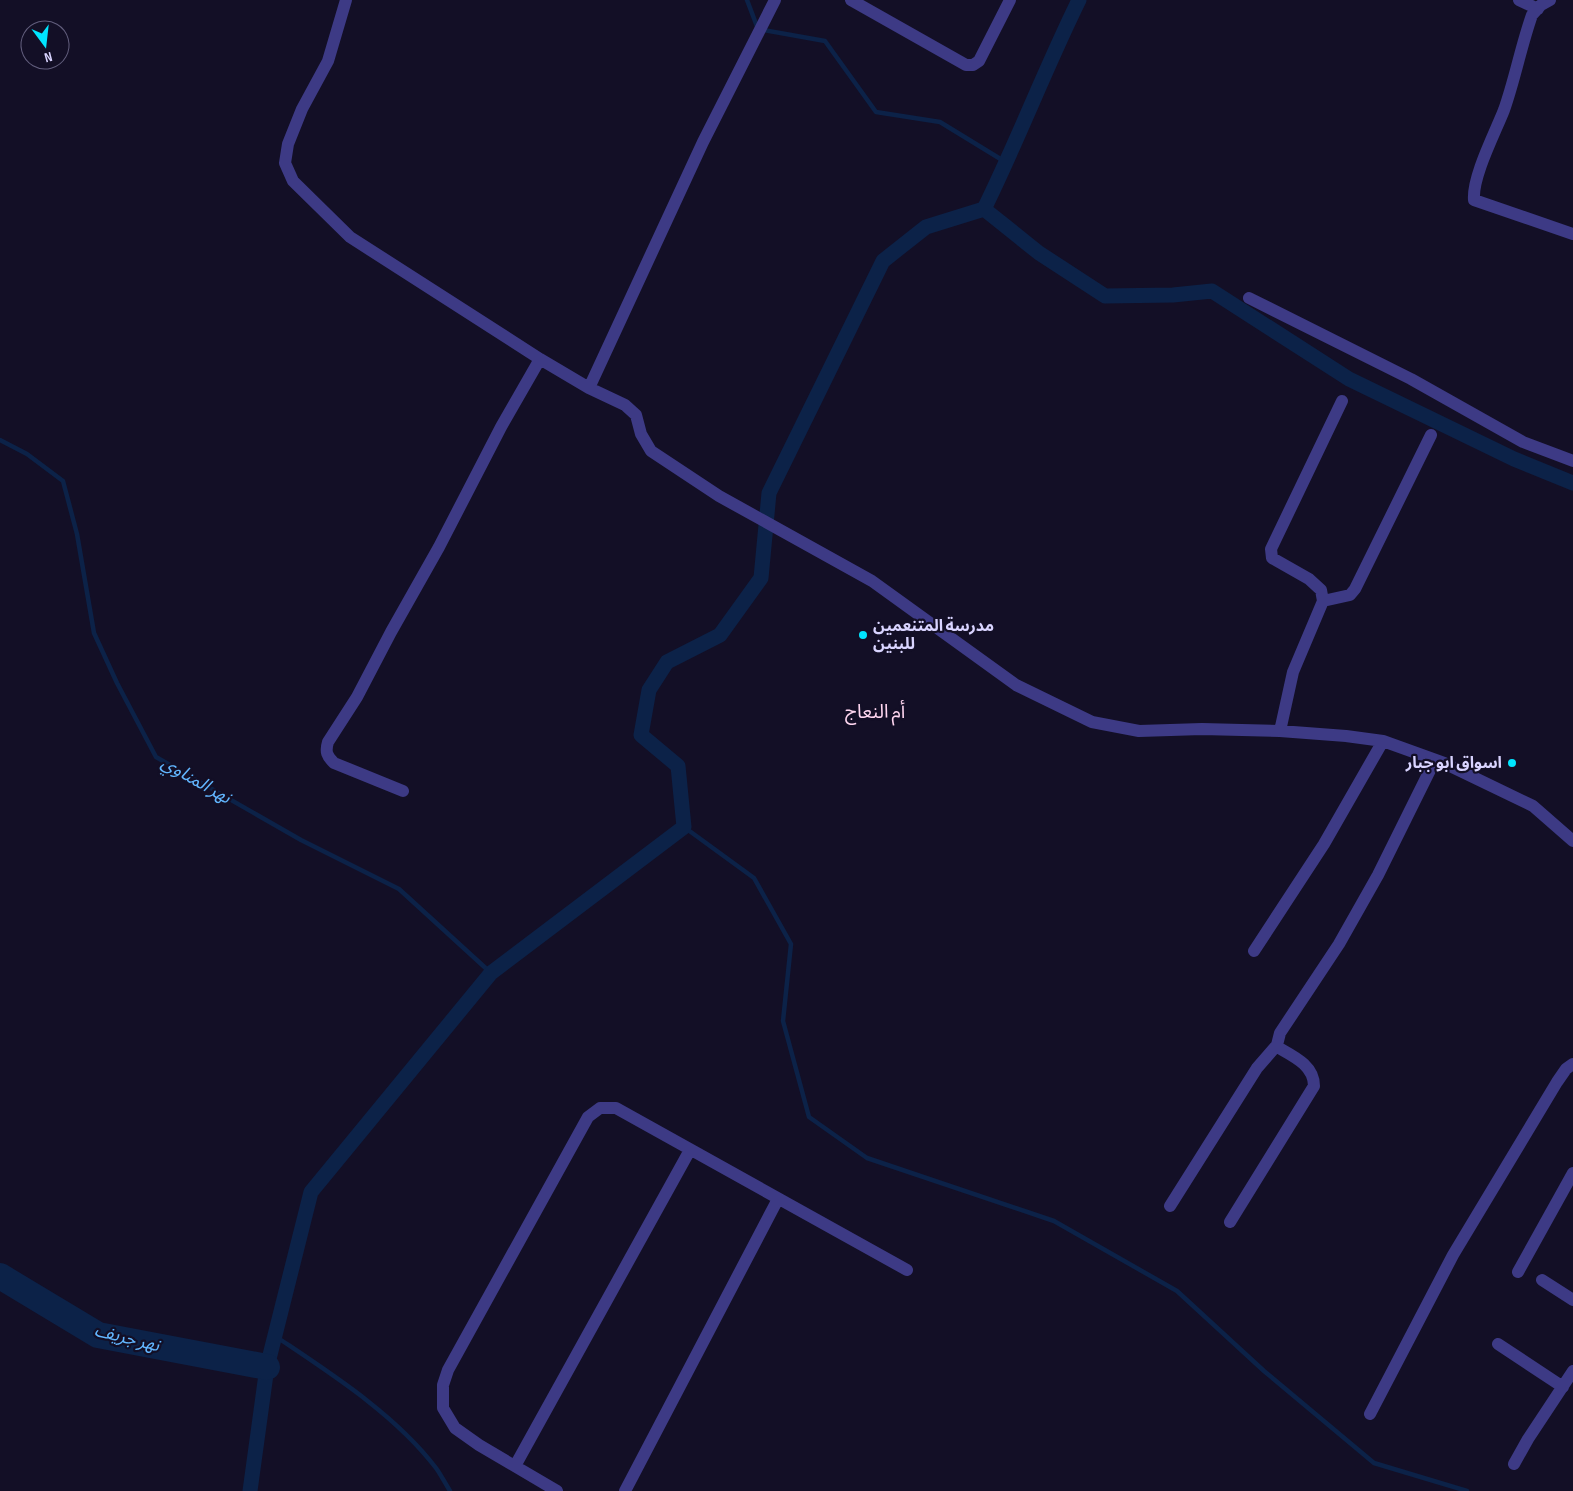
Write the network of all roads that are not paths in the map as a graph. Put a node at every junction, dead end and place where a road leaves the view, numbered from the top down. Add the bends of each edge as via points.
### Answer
1 (346, 0) edge
2 (775, 0) edge
3 (850, 0) edge
4 (1010, 0) edge
5 (1519, 0) edge
6 (1550, 0) edge
7 (865, 4) edge
8 (1538, 9) junction
9 (1573, 234) edge
10 (1249, 298) dead end
11 (540, 360) junction
12 (589, 388) junction
13 (1342, 400) dead end
14 (1431, 435) dead end
15 (1573, 460) edge
16 (1323, 601) junction
17 (1280, 731) junction
18 (1383, 741) junction
19 (1435, 760) junction
20 (403, 791) dead end
21 (1573, 841) edge
22 (1254, 950) dead end
23 (1277, 1044) junction
24 (1573, 1064) edge
25 (690, 1150) junction
26 (1573, 1173) edge
27 (778, 1199) junction
28 (1170, 1206) dead end
29 (1230, 1222) dead end
30 (907, 1270) dead end
31 (1518, 1272) dead end
32 (1542, 1280) dead end
33 (1573, 1300) edge
34 (1498, 1344) dead end
35 (1573, 1371) edge
36 (1562, 1387) junction
37 (1370, 1414) dead end
38 (1514, 1464) dead end
39 (516, 1466) junction
40 (557, 1491) edge
41 (625, 1491) edge

1 - 11 street via 328,61 302,109 288,144 285,163 293,180 350,237
2 - 12 street via 703,142
3 - 7 street
4 - 7 street via 979,61 973,65 966,65
5 - 8 street
6 - 8 street
8 - 9 street via 1526,31 1504,110 1473,192 1474,200
10 - 15 street via 1411,379 1523,442
11 - 12 street
11 - 20 street via 357,697 328,742 326,750 334,763
12 - 17 street via 625,405 636,415 641,434 652,450 719,496 872,581 1016,685 1092,722 1139,731
13 - 16 street via 1271,549 1272,558 1322,590
14 - 16 street via 1354,589 1350,595
16 - 17 street via 1293,672
17 - 18 street
18 - 19 street
18 - 22 street via 1324,844
19 - 21 street via 1533,806
19 - 23 street via 1378,875 1339,944 1280,1033
23 - 28 street via 1258,1068
23 - 29 street via 1308,1068 1314,1076 1314,1086
24 - 37 street via 1566,1068 1557,1082 1453,1255
25 - 27 street
25 - 39 street
25 - 39 street via 616,1108 600,1108 588,1117 448,1370 443,1385 443,1408 455,1428
26 - 31 street
27 - 30 street
27 - 41 street
32 - 33 street
34 - 36 street
35 - 36 street
36 - 38 street
39 - 40 street

